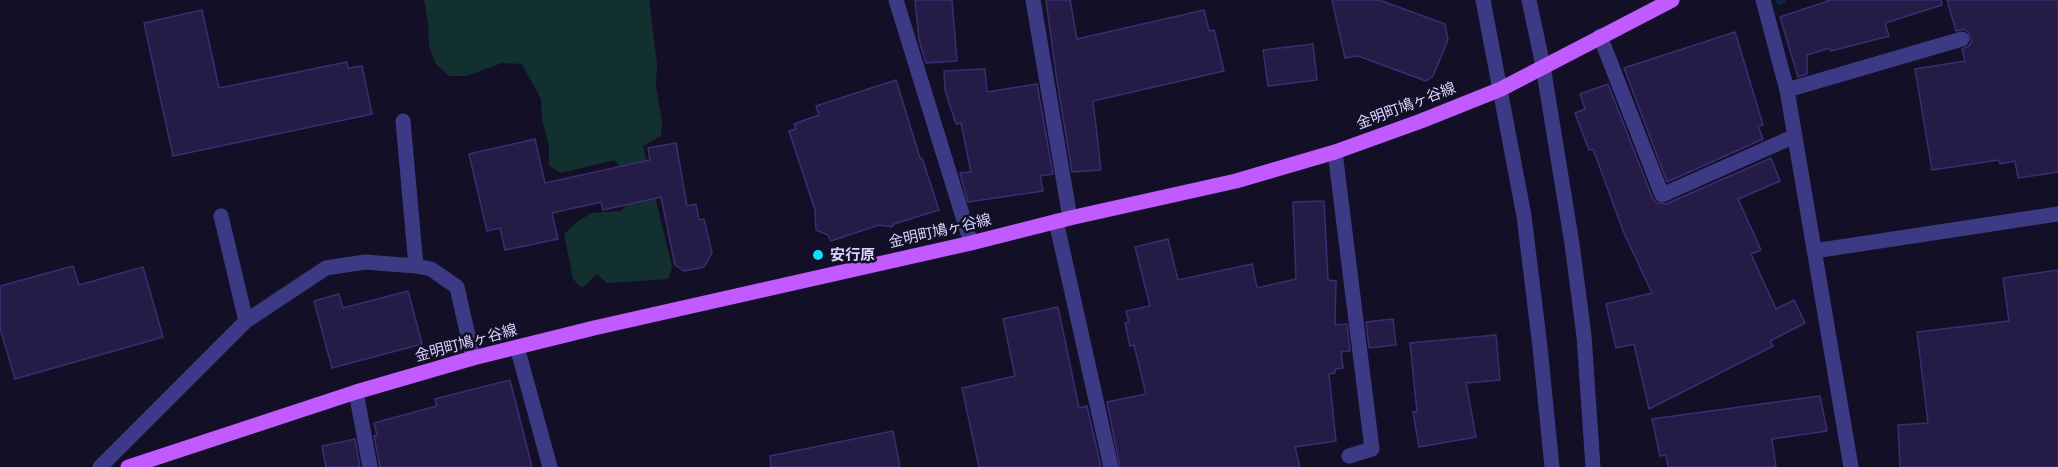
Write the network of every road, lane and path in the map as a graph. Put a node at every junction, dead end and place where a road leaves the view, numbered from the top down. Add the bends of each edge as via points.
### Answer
1 (896, 0) edge
2 (1033, 0) edge
3 (1483, 0) edge
4 (1529, 0) edge
5 (1672, 0) edge
6 (1763, 0) edge
7 (1600, 36) junction
8 (1962, 39) dead end
9 (1543, 66) junction
10 (1501, 89) junction
11 (1787, 90) junction
12 (403, 121) dead end
13 (1795, 136) junction
14 (1335, 152) junction
15 (2058, 214) edge
16 (221, 216) dead end
17 (1063, 220) junction
18 (971, 243) junction
19 (1814, 251) junction
20 (416, 266) junction
21 (246, 321) junction
22 (517, 347) junction
23 (473, 358) junction
24 (356, 392) junction
25 (1349, 456) dead end
26 (100, 467) edge
27 (128, 467) edge
28 (370, 467) edge
29 (550, 467) edge
30 (1111, 467) edge
31 (1552, 467) edge
32 (1593, 467) edge
33 (1851, 467) edge

1 - 18 street
2 - 17 street
3 - 10 street
4 - 9 street
5 - 7 main road, 金明町鳩ヶ谷線
6 - 11 street
7 - 9 main road, 金明町鳩ヶ谷線
7 - 13 street via 1662,195
8 - 11 street
9 - 10 main road, 金明町鳩ヶ谷線
9 - 32 street via 1584,336
10 - 14 main road, 金明町鳩ヶ谷線
10 - 31 street via 1524,216
11 - 13 street
12 - 20 street
13 - 19 street
14 - 17 main road, 金明町鳩ヶ谷線 via 1236,180
14 - 25 street via 1372,449
15 - 19 street
16 - 21 street
17 - 18 main road, 金明町鳩ヶ谷線
17 - 30 street
18 - 22 main road, 金明町鳩ヶ谷線
19 - 33 street
20 - 21 street via 365,262 326,267
20 - 23 street via 431,269 457,287
21 - 26 street
22 - 23 main road, 金明町鳩ヶ谷線
22 - 29 street
23 - 24 main road, 金明町鳩ヶ谷線
24 - 27 main road, 金明町鳩ヶ谷線
24 - 28 street

